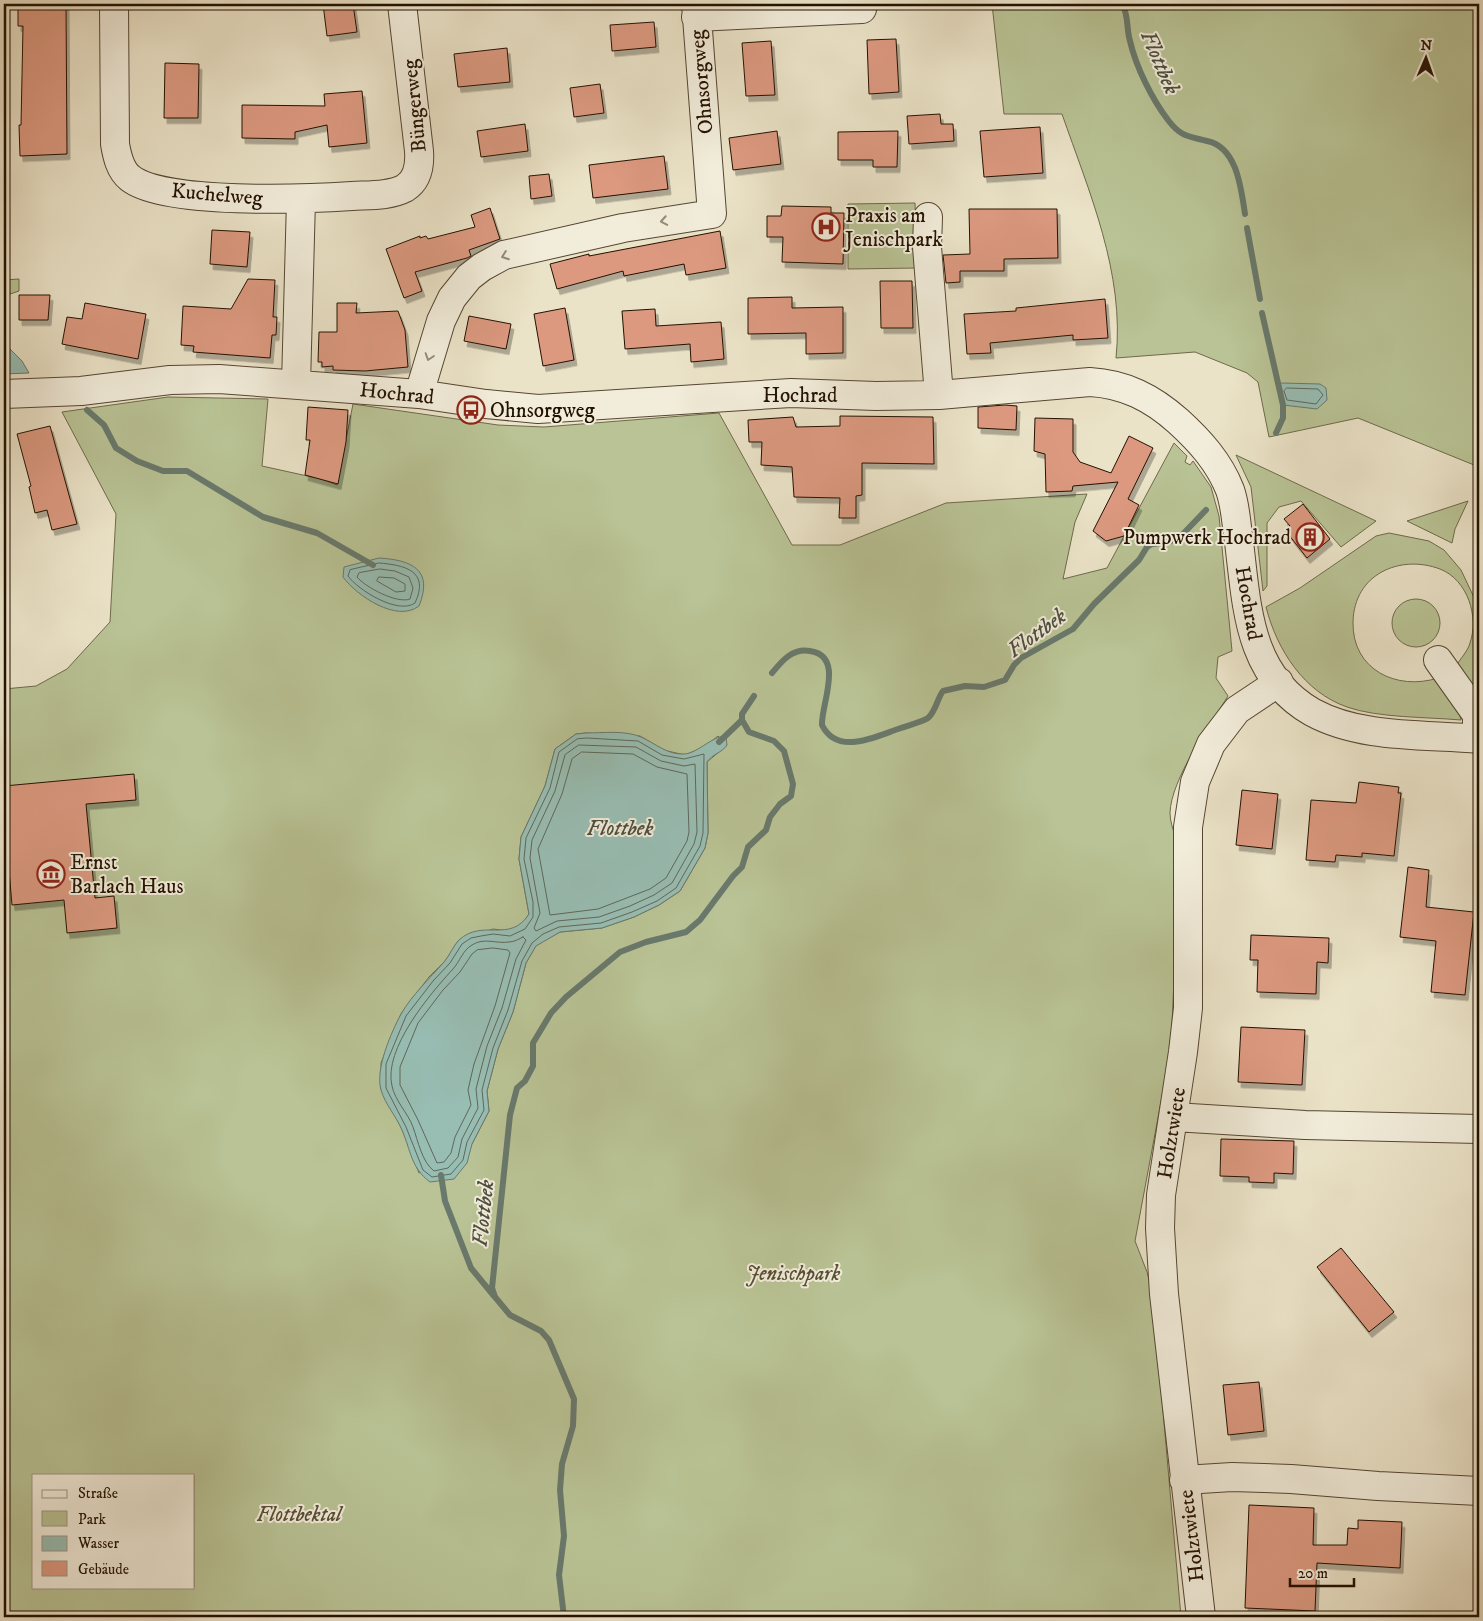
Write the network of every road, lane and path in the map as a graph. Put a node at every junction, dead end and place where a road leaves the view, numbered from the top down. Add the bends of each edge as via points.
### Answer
1 (114, 4) edge
2 (402, 4) edge
3 (862, 9) dead end
4 (696, 10) edge
5 (301, 200) junction
6 (928, 217) dead end
7 (296, 384) junction
8 (4, 394) edge
9 (419, 394) junction
10 (940, 395) junction
11 (1438, 660) dead end
12 (1278, 682) junction
13 (1478, 739) edge
14 (1174, 1117) junction
15 (1479, 1129) edge
16 (1184, 1480) junction
17 (1479, 1491) edge
18 (1200, 1617) edge

1 - 5 street, Kuchelweg via 115,144 118,160 129,177 144,186 182,193
2 - 5 street, Büngerweg via 419,151 420,166 414,180 404,188 387,193
3 - 4 street, Ohnsorgweg
4 -> 9 street, Ohnsorgweg via 712,214 623,228 504,255 482,267 452,298 441,321
5 - 7 street
6 - 10 street via 927,247
7 - 8 street, Hochrad via 219,379 170,380
7 - 9 street, Hochrad
9 - 10 street, Hochrad via 538,409 754,394
10 - 12 street, Hochrad via 1111,383 1127,388 1167,412 1200,441 1221,471 1230,491 1236,511 1251,631 1260,657
11 - 13 street via 1477,715
12 - 13 street, Hochrad via 1311,711 1348,726
12 - 14 street, Holztwiete via 1228,719 1211,744 1195,782 1188,827 1188,1008
14 - 15 street via 1305,1125
14 - 16 street, Holztwiete via 1161,1195 1160,1228
16 - 17 street via 1232,1477 1291,1479
16 - 18 street, Holztwiete

